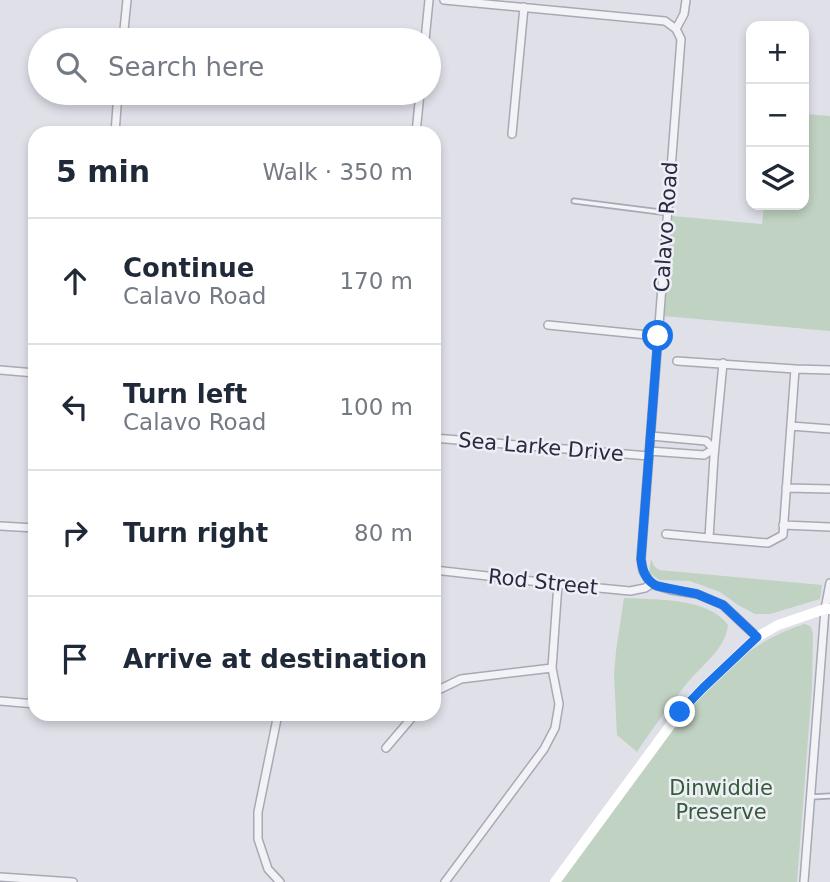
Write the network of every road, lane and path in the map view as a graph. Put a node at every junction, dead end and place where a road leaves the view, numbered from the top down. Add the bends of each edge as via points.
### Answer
1 (127, 0) edge
2 (429, 0) edge
3 (444, 0) edge
4 (687, 0) edge
5 (524, 7) junction
6 (124, 28) edge
7 (426, 28) edge
8 (676, 29) junction
9 (117, 105) edge
10 (419, 105) edge
11 (116, 126) edge
12 (417, 126) edge
13 (512, 134) dead end
14 (574, 201) dead end
15 (667, 213) junction
16 (548, 325) dead end
17 (658, 336) junction
18 (677, 361) dead end
19 (723, 363) junction
20 (795, 369) junction
21 (0, 370) edge
22 (830, 370) edge
23 (28, 372) edge
24 (791, 426) junction
25 (830, 429) edge
26 (651, 436) junction
27 (441, 438) edge
28 (714, 449) junction
29 (649, 453) junction
30 (786, 488) junction
31 (830, 489) edge
32 (0, 526) edge
33 (783, 526) junction
34 (830, 527) edge
35 (28, 528) edge
36 (666, 534) dead end
37 (709, 538) junction
38 (441, 571) edge
39 (830, 583) edge
40 (558, 584) junction
41 (651, 584) junction
42 (827, 609) edge
43 (757, 637) junction
44 (552, 668) junction
45 (441, 689) edge
46 (0, 701) edge
47 (28, 703) edge
48 (277, 721) edge
49 (409, 721) edge
50 (386, 748) dead end
51 (830, 796) edge
52 (811, 797) junction
53 (0, 877) edge
54 (73, 882) edge
55 (280, 882) edge
56 (444, 882) edge
57 (555, 882) edge
58 (804, 882) edge

1 - 6 street
2 - 7 street
3 - 5 street
4 - 8 street, Calavo Road
5 - 8 street via 665,21
5 - 13 street
8 - 15 street, Calavo Road via 681,39
9 - 11 street
10 - 12 street
14 - 15 lane
15 - 17 street, Calavo Road
16 - 17 street
17 - 26 street, Calavo Road
18 - 19 street
19 - 20 street
19 - 28 street
20 - 22 street
20 - 24 street
21 - 23 street
24 - 25 street
24 - 30 street
26 - 28 street via 706,441
26 - 29 street, Calavo Road
27 - 29 street, Sea Larke Drive
28 - 29 street, Sea Larke Drive via 704,455
28 - 37 street
29 - 41 street, Calavo Road via 641,559
30 - 31 street
30 - 33 street
32 - 35 street
33 - 34 street
33 - 37 street via 783,535 768,543
36 - 37 street
38 - 40 street, Rod Street
39 - 42 street
40 - 41 street, Rod Street via 630,590
40 - 44 street
41 - 43 street via 723,605
42 - 43 main road
42 - 52 street
43 - 57 main road via 680,712
44 - 45 street via 461,679
44 - 56 street via 559,705 555,728
46 - 47 street
48 - 55 street via 258,811 258,839 268,869
49 - 50 street
51 - 52 lane
52 - 58 street
53 - 54 street

